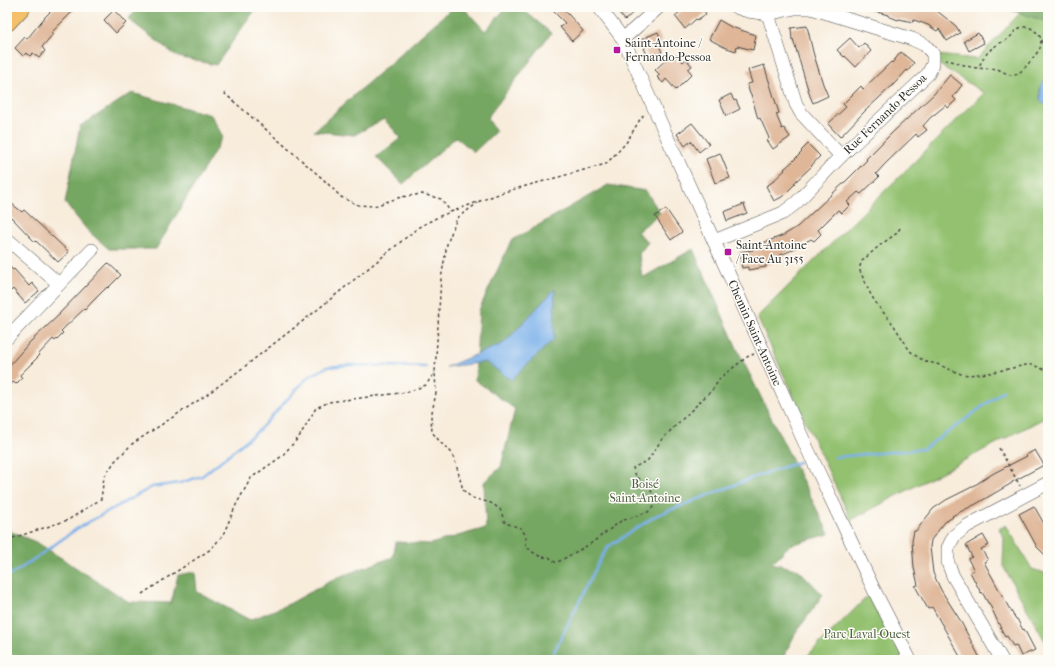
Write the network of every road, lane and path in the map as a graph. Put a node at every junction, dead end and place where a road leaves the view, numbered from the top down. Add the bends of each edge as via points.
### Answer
1 (22, 7) edge
2 (598, 7) edge
3 (659, 7) edge
4 (736, 7) edge
5 (768, 14) junction
6 (7, 23) edge
7 (1048, 36) edge
8 (623, 39) junction
9 (1041, 42) junction
10 (933, 59) junction
11 (978, 68) junction
12 (224, 93) dead end
13 (652, 104) junction
14 (841, 156) junction
15 (481, 200) junction
16 (450, 212) junction
17 (900, 228) dead end
18 (7, 238) edge
19 (714, 241) junction
20 (92, 250) dead end
21 (59, 284) junction
22 (7, 338) edge
23 (763, 351) junction
24 (1048, 371) edge
25 (435, 372) junction
26 (999, 448) dead end
27 (1046, 488) edge
28 (1025, 494) junction
29 (7, 540) edge
30 (142, 594) dead end
31 (910, 660) edge
32 (1002, 660) edge

1 - 6 main road
2 - 8 street, Chemin Saint-Antoine
3 - 8 street
4 - 5 street, Rue Fernando-Pessoa
5 - 10 street, Rue Fernando-Pessoa via 795,8 811,8 925,45 933,54
5 - 14 street via 800,113
7 - 9 path
8 - 13 street, Chemin Saint-Antoine
9 - 11 path via 1040,48 1018,74
9 - 11 path via 1042,38 1036,31 1026,27 1019,28 1010,38 989,51
10 - 11 path
10 - 14 street, Rue Fernando-Pessoa via 928,74
12 - 16 path via 341,197 358,205 374,206 422,194 441,199
13 - 15 path via 638,121 626,143 606,164
13 - 19 street, Chemin Saint-Antoine
14 - 19 street, Rue Fernando-Pessoa via 783,213
15 - 16 path
15 - 25 path via 457,218 447,244 440,279
16 - 29 path via 418,227 244,367 132,444 104,477 101,499 68,520
17 - 24 path via 862,261 860,271 878,306 910,351 919,358 961,374 989,373 1033,365
18 - 21 street
19 - 23 street, Chemin Saint-Antoine
20 - 21 street
21 - 22 street
23 - 25 path via 747,357 721,377 713,389 662,439 648,460 633,468 636,476 649,487 655,498 654,506 648,512 621,520 590,544 556,563 549,557 544,558 534,553 526,546 524,532 521,528 505,523 500,509 491,503 472,498 462,490 451,452 432,432 431,417 436,393
23 - 31 street, Chemin Saint-Antoine via 871,583
25 - 30 path via 426,385 408,392 329,402 316,408 299,437 282,456 251,478 223,535 211,550
26 - 28 path
27 - 28 street
28 - 32 street via 968,526 954,536 948,548 948,563 953,576

